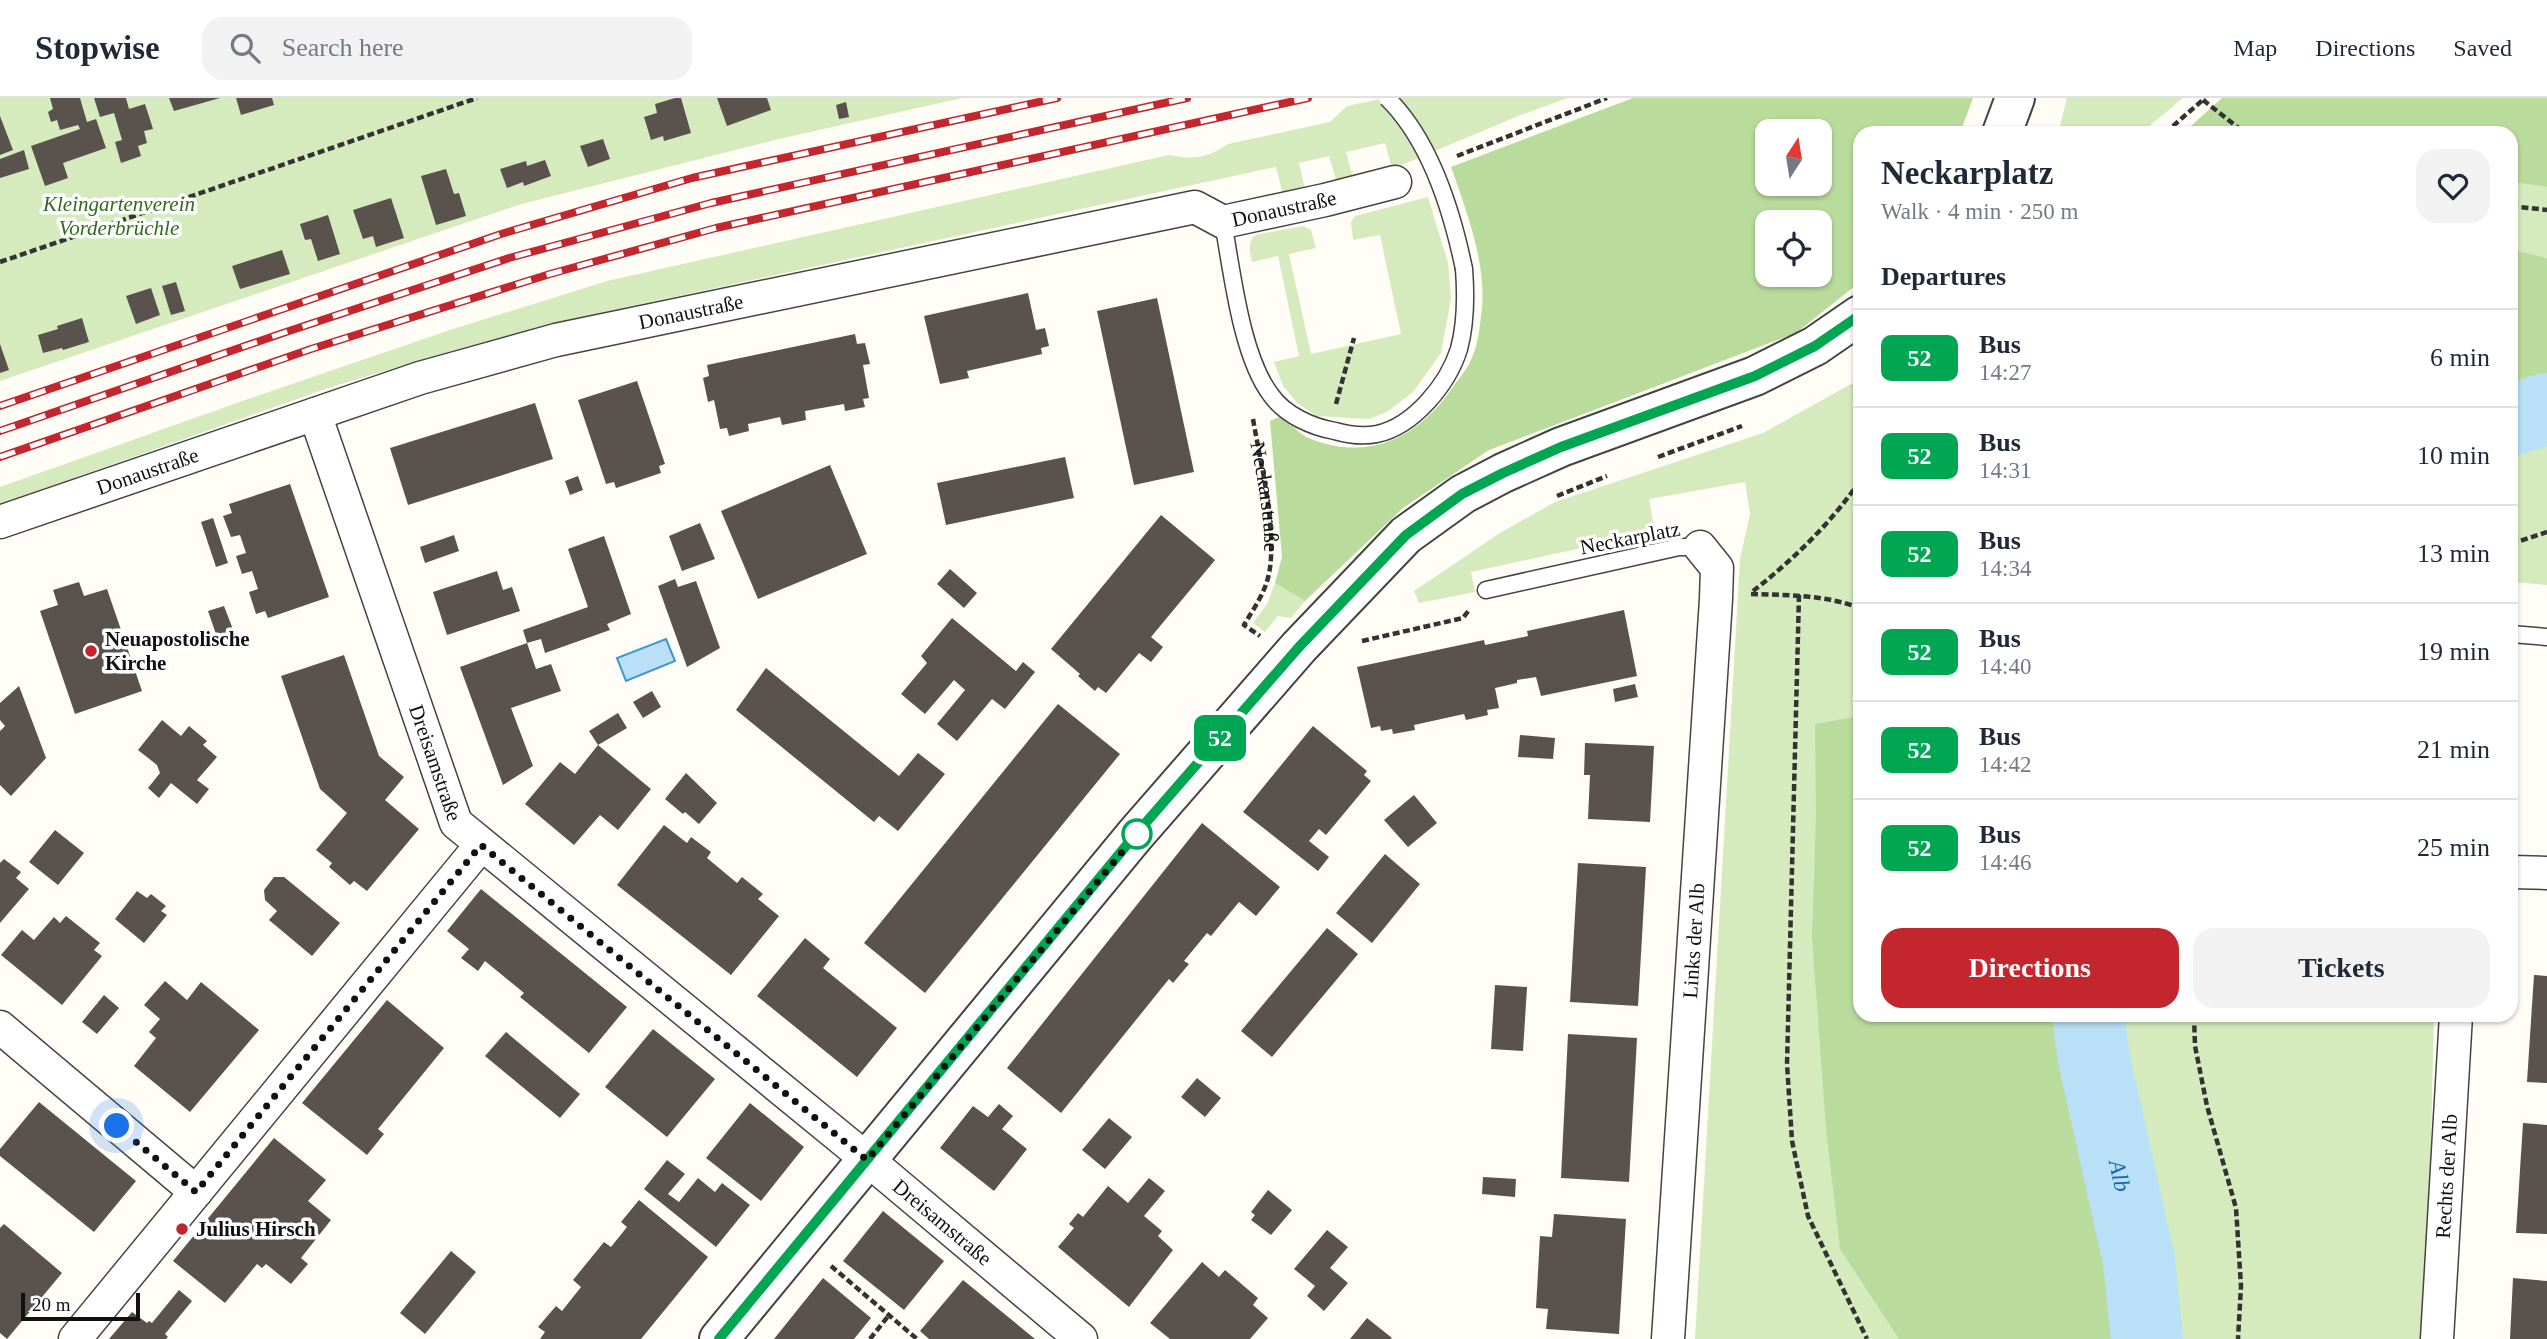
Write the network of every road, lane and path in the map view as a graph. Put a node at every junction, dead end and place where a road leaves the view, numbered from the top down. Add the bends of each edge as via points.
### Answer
1 (477, 98) edge
2 (1387, 98) edge
3 (1607, 98) edge
4 (2015, 98) edge
5 (2204, 99) edge
6 (2005, 126) edge
7 (2173, 126) edge
8 (2237, 126) edge
9 (1395, 182) joint
10 (2518, 207) edge
11 (2547, 210) edge
12 (1223, 222) junction
13 (0, 262) edge
14 (1853, 320) edge
15 (1354, 338) dead end
16 (1272, 397) junction
17 (315, 414) junction
18 (1747, 424) dead end
19 (1329, 430) junction
20 (1653, 459) dead end
21 (1616, 472) dead end
22 (1853, 491) edge
23 (1555, 496) dead end
24 (0, 522) edge
25 (2547, 532) edge
26 (2518, 542) edge
27 (1700, 547) joint
28 (1486, 590) joint
29 (1799, 595) junction
30 (1853, 605) edge
31 (2518, 635) edge
32 (2547, 637) edge
33 (1299, 647) junction
34 (481, 845) junction
35 (2518, 872) edge
36 (2547, 873) edge
37 (2194, 1022) edge
38 (2456, 1022) edge
39 (0, 1027) edge
40 (867, 1160) junction
41 (196, 1192) junction
42 (800, 1240) junction
43 (889, 1315) junction
44 (75, 1339) edge
45 (719, 1339) edge
46 (870, 1339) edge
47 (917, 1339) edge
48 (1081, 1339) edge
49 (1668, 1339) edge
50 (1867, 1339) edge
51 (2238, 1339) edge
52 (2437, 1339) edge

1 - 13 path
2 - 19 lane, bridge via 1409,125 1454,220 1464,269 1465,312 1452,366 1419,410 1379,433 1356,436
3 - 9 path
4 - 6 street
5 - 7 path
5 - 8 path
9 - 12 street, Donaustraße
10 - 11 path
12 - 16 lane via 1248,352
12 - 17 street, Donaustraße via 1195,207 569,338 420,378
14 - 33 street via 1815,346 1755,376 1561,447 1462,494 1406,535
15 - 19 path
16 - 19 lane via 1309,424
16 - 33 path, Neckarstraße via 1252,415 1270,530 1270,562 1266,585 1244,625 1266,640
17 - 24 street, Donaustraße
17 - 34 street, Dreisamstraße via 456,823
18 - 20 path
21 - 23 path
22 - 29 path via 1787,565 1749,594
25 - 26 path
27 - 28 lane, Neckarplatz via 1679,547
27 - 49 street, Links der Alb via 1717,568 1716,599
28 - 33 path via 1463,618 1337,646
29 - 30 path
29 - 50 path via 1787,1064 1792,1141 1808,1216
31 - 32 lane
33 - 40 street via 1135,835
34 - 40 street, Dreisamstraße
34 - 41 street
35 - 36 street
37 - 51 path via 2207,1106 2236,1208 2241,1286
38 - 52 street, Rechts der Alb
39 - 41 street
40 - 42 street
40 - 48 street, Dreisamstraße
41 - 44 street
42 - 43 path
42 - 45 street
43 - 46 path
43 - 47 path

